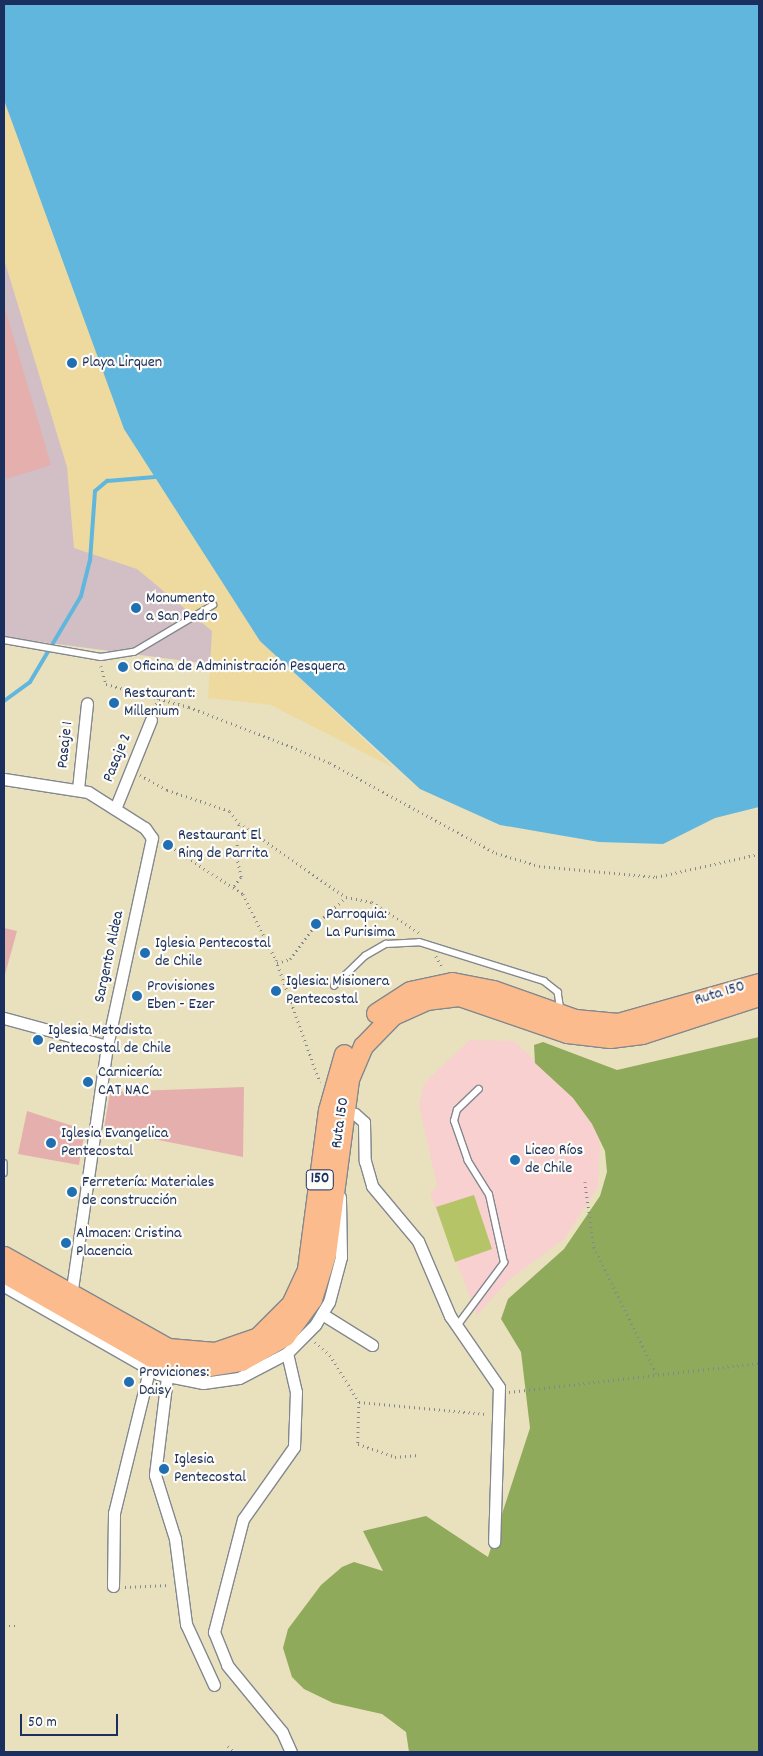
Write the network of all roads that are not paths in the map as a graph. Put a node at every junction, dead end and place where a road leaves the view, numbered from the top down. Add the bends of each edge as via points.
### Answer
1 (213, 605) dead end
2 (4, 640) edge
3 (87, 703) dead end
4 (151, 720) dead end
5 (4, 779) edge
6 (78, 789) junction
7 (115, 808) junction
8 (759, 983) edge
9 (334, 986) dead end
10 (759, 996) edge
11 (561, 1015) junction
12 (4, 1018) edge
13 (107, 1046) junction
14 (479, 1089) dead end
15 (335, 1111) junction
16 (4, 1164) edge
17 (335, 1171) junction
18 (4, 1173) edge
19 (4, 1256) edge
20 (4, 1273) edge
21 (4, 1286) edge
22 (71, 1295) junction
23 (322, 1314) junction
24 (457, 1326) junction
25 (372, 1345) dead end
26 (287, 1353) junction
27 (149, 1371) junction
28 (167, 1377) junction
29 (494, 1542) dead end
30 (114, 1586) road end
31 (214, 1685) dead end
32 (291, 1752) edge

1 - 2 lane via 134,652 101,657
3 - 6 street, Pasaje 1
4 - 7 street, Pasaje 2
5 - 6 street
6 - 7 street
7 - 13 street, Sargento Aldea via 151,834
8 - 11 main road, Ruta 150 / 150 via 634,1021 588,1022
9 - 11 lane via 365,956 386,944 429,945 544,981 558,992
10 - 15 main road, Ruta 150 / 150 via 642,1034 610,1038 567,1033 469,998 426,1000 399,1011 371,1036 351,1070
11 - 15 main road, Ruta 150 / 150 via 493,990 452,982 410,991 369,1020 340,1064
12 - 13 street
13 - 22 street, Sargento Aldea
14 - 24 lane via 457,1110 454,1121 468,1162 489,1195 504,1263
15 - 17 main road, Ruta 150 / 150
15 - 22 main road, Ruta 150 / 150 via 307,1269 291,1304 267,1331 226,1350 183,1351 141,1336
15 - 24 street via 359,1116 364,1122 364,1161 372,1186 418,1242
16 - 18 lane
17 - 20 main road, Ruta 150 / 150 via 326,1254 312,1299 285,1336 241,1361 197,1368 152,1357
17 - 23 street via 340,1257 334,1288
19 - 22 main road, Ruta 150 / 150
21 - 27 street
23 - 25 street
23 - 26 street
24 - 29 street via 492,1374 500,1393
26 - 28 street via 262,1369 228,1380 203,1383
26 - 32 street via 296,1392 296,1441 292,1454 243,1518 214,1632 226,1665 282,1732
27 - 28 street
27 - 30 street via 114,1513
28 - 31 street via 155,1475 175,1539 179,1584 190,1636

